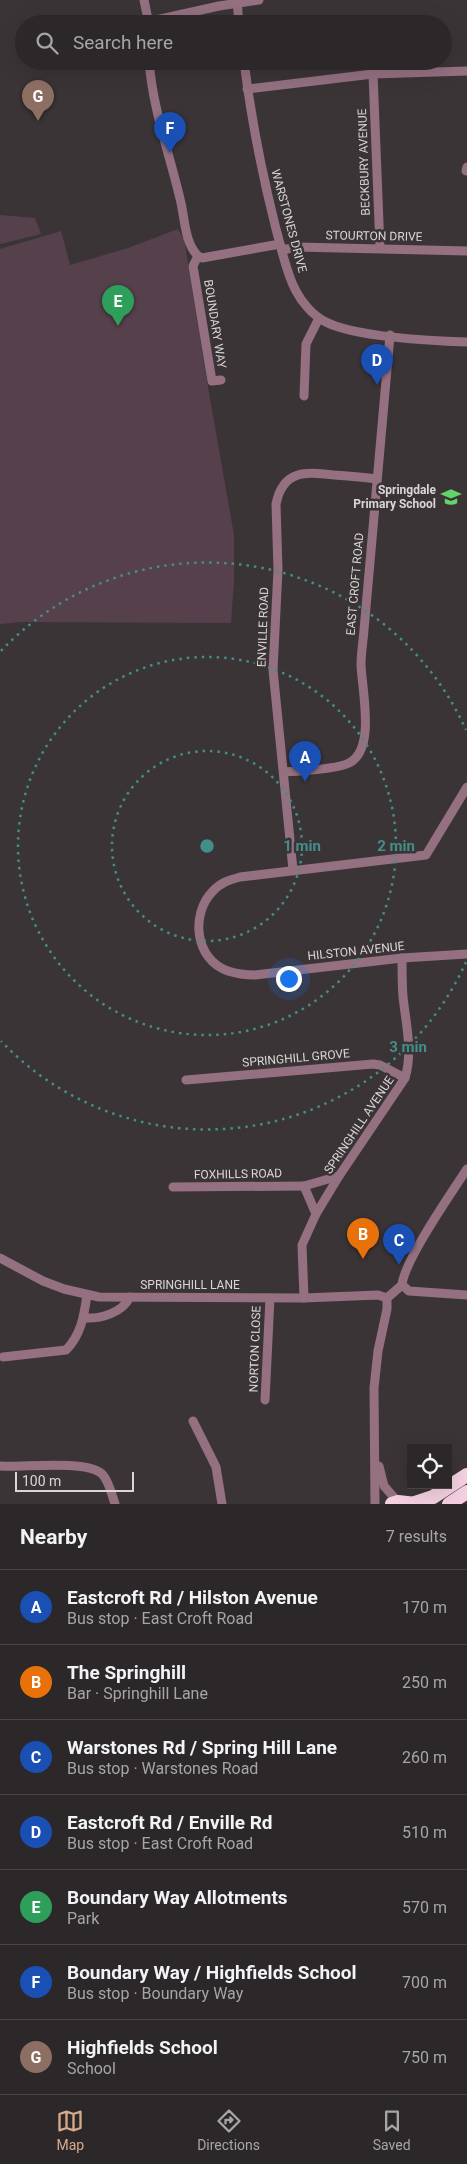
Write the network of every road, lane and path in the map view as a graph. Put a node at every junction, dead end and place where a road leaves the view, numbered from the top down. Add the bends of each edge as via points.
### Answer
1 (144, 0) edge
2 (259, 0) edge
3 (237, 1) edge
4 (148, 15) edge
5 (177, 15) edge
6 (239, 15) edge
7 (150, 70) edge
8 (245, 70) edge
9 (467, 71) edge
10 (373, 74) junction
11 (247, 90) junction
12 (467, 167) edge
13 (466, 171) edge
14 (281, 247) junction
15 (380, 248) junction
16 (467, 251) edge
17 (198, 256) junction
18 (319, 318) junction
19 (390, 335) junction
20 (467, 342) edge
21 (221, 380) dead end
22 (304, 396) dead end
23 (377, 479) junction
24 (284, 772) junction
25 (467, 787) edge
26 (293, 870) junction
27 (467, 954) edge
28 (402, 958) junction
29 (405, 1078) junction
30 (186, 1080) dead end
31 (467, 1168) edge
32 (339, 1176) junction
33 (304, 1186) junction
34 (173, 1187) dead end
35 (316, 1214) junction
36 (0, 1258) edge
37 (402, 1286) junction
38 (88, 1295) junction
39 (467, 1295) edge
40 (130, 1297) junction
41 (270, 1298) junction
42 (304, 1298) junction
43 (387, 1298) junction
44 (84, 1318) junction
45 (2, 1357) dead end
46 (266, 1400) dead end
47 (206, 1422) dead end
48 (376, 1456) junction
49 (0, 1466) edge
50 (467, 1475) edge
51 (467, 1492) edge
52 (395, 1503) edge
53 (115, 1504) edge
54 (222, 1504) edge
55 (375, 1504) edge
56 (415, 1504) edge
57 (449, 1504) edge

1 - 4 street
2 - 3 street
3 - 5 street
3 - 6 street
7 - 17 street via 155,108 190,246
8 - 11 street, WARSTONES DRIVE
9 - 10 street
10 - 11 street
10 - 15 street, BECKBURY AVENUE
11 - 14 street, WARSTONES DRIVE via 261,167
12 - 13 street
14 - 15 street, STOURTON DRIVE
14 - 17 street, STOURTON DRIVE
14 - 18 street, WARSTONES DRIVE via 295,290
15 - 16 street, STOURTON DRIVE
17 - 21 street, BOUNDARY WAY via 193,266 212,381
18 - 19 street, WARSTONES DRIVE via 346,329
18 - 22 street via 306,344
19 - 20 street, WARSTONES DRIVE
19 - 23 street, EAST CROFT ROAD
23 - 24 street, EAST CROFT ROAD via 361,664 363,744 350,763
23 - 24 street, ENVILLE ROAD via 306,472 287,481 278,496 273,670
24 - 26 street, ENVILLE ROAD
25 - 26 street, HILSTON AVENUE via 430,852 421,856
26 - 28 street, HILSTON AVENUE via 240,876 212,892 202,908 198,926 207,956 226,971 255,975
27 - 28 street, HILSTON AVENUE
28 - 29 street, SPRINGHILL AVENUE via 409,1053
29 - 30 street, SPRINGHILL GROVE via 373,1064
29 - 32 street, SPRINGHILL AVENUE
31 - 37 street via 414,1254
32 - 33 street, FOXHILLS ROAD
32 - 35 street, SPRINGHILL AVENUE
33 - 34 street, FOXHILLS ROAD
33 - 35 street
35 - 42 street, SPRINGHILL AVENUE via 302,1245
36 - 38 street, SPRINGHILL LANE via 43,1281
37 - 39 street via 409,1291
37 - 43 street
38 - 40 street, SPRINGHILL LANE
38 - 44 street
40 - 41 street, SPRINGHILL LANE
40 - 44 street via 125,1307 113,1313
41 - 42 street, SPRINGHILL LANE
41 - 46 street, NORTON CLOSE
42 - 43 street, SPRINGHILL LANE via 378,1295
43 - 48 street via 374,1388
44 - 45 street via 75,1340 66,1350
47 - 54 street via 195,1424 216,1467
48 - 52 street via 384,1486
48 - 55 street
49 - 53 street via 66,1466 95,1470 106,1479
50 - 56 highway via 433,1497
51 - 57 highway
52 - 56 highway

